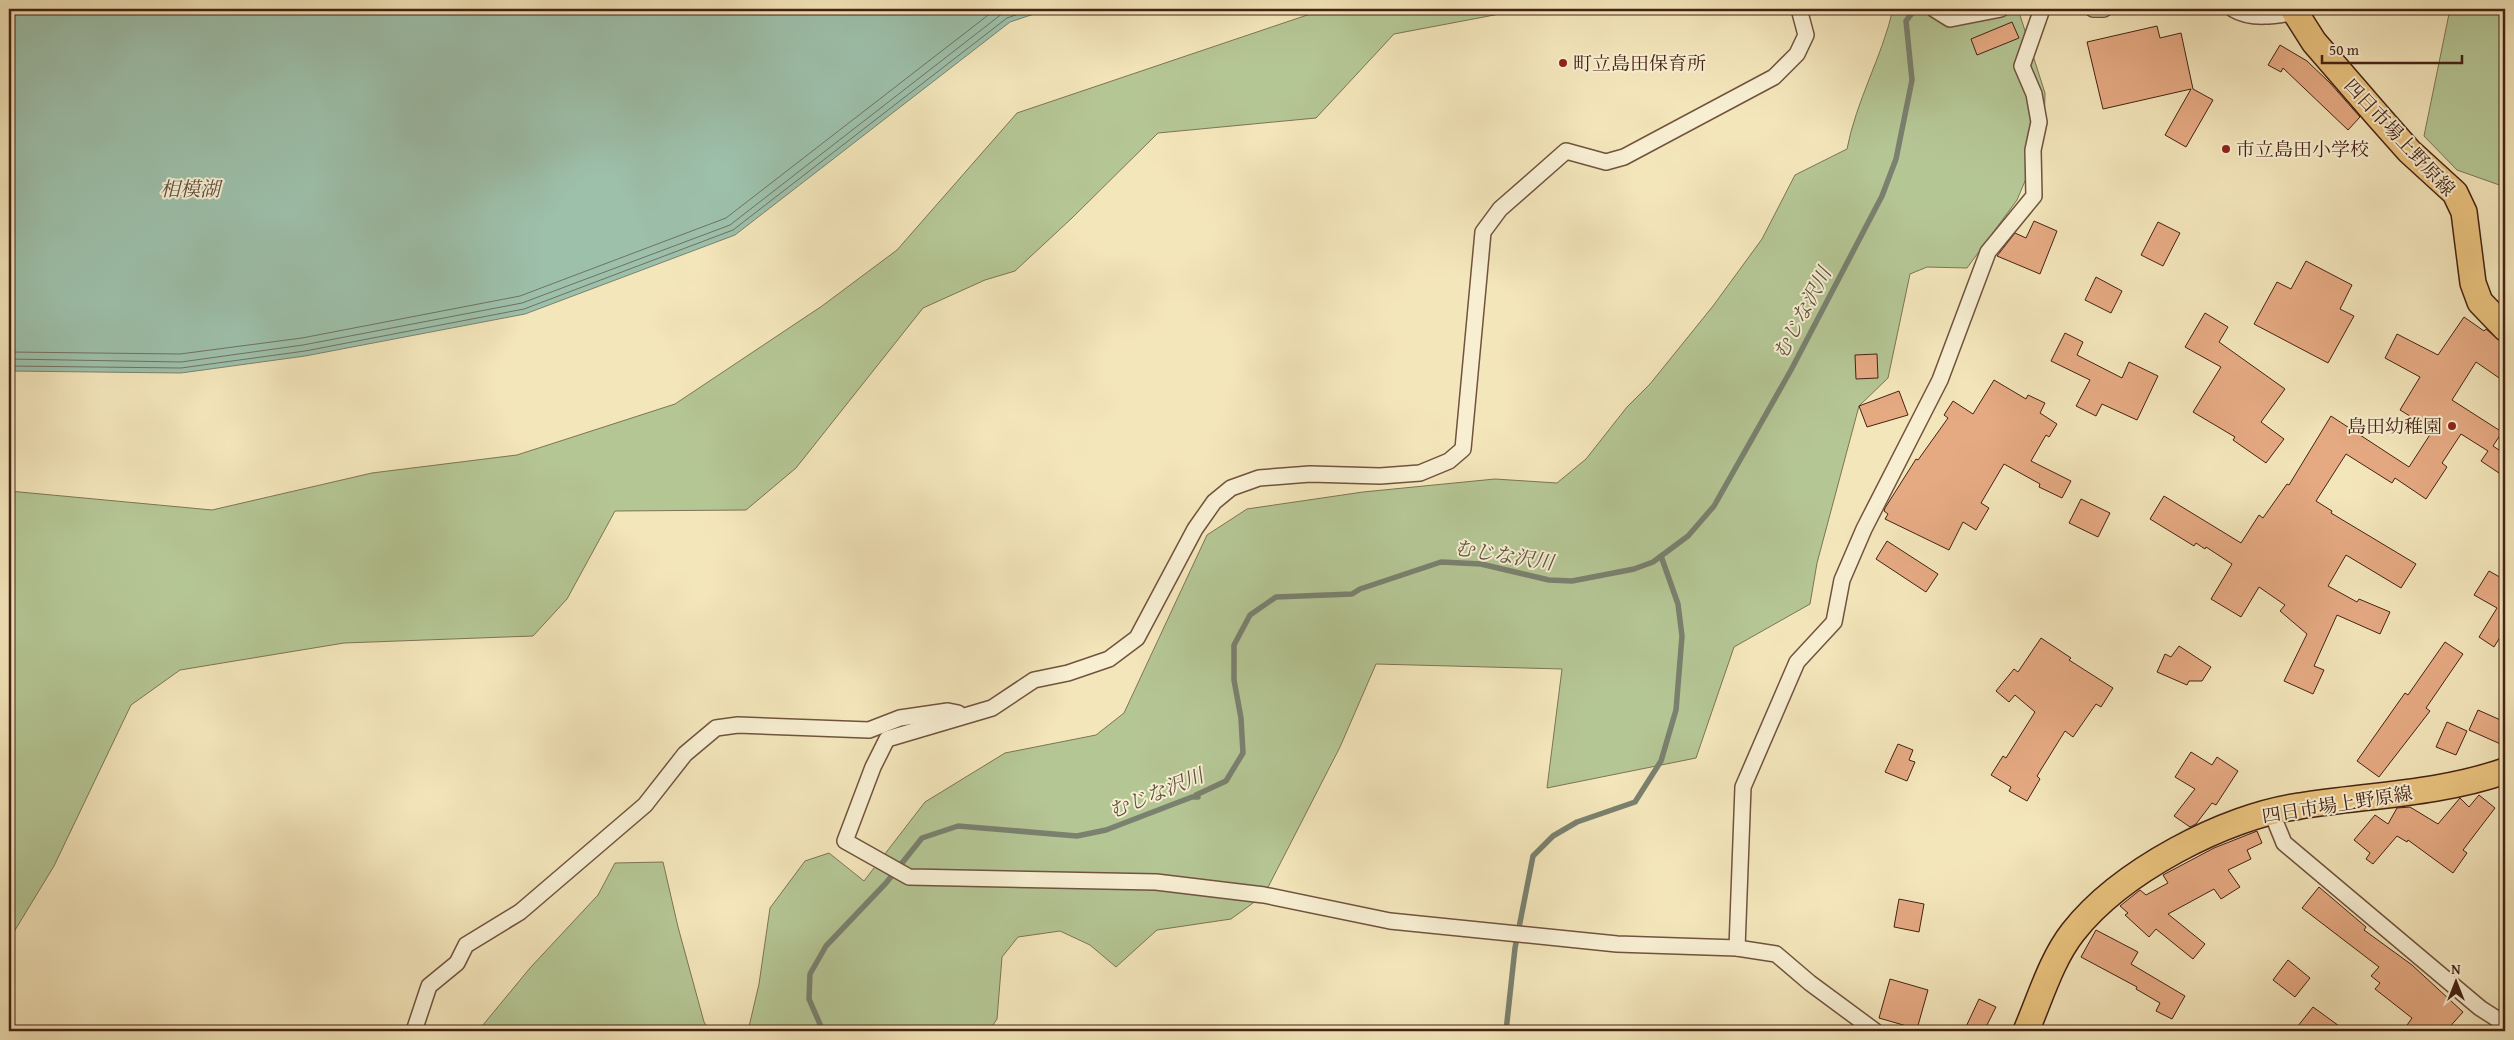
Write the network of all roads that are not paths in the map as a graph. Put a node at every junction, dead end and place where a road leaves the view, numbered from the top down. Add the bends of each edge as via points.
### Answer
1 (1800, 9) edge
2 (1934, 9) edge
3 (2001, 9) edge
4 (2042, 9) edge
5 (2093, 9) edge
6 (2104, 9) edge
7 (2234, 9) edge
8 (2294, 10) edge
9 (2505, 328) edge
10 (967, 714) junction
11 (2505, 771) edge
12 (2271, 811) junction
13 (1737, 948) junction
14 (2505, 1024) edge
15 (414, 1031) edge
16 (1875, 1031) edge
17 (2026, 1031) edge

1 - 10 street via 1806,34 1797,54 1774,77 1624,157 1606,162 1566,152 1500,209 1483,232 1463,449 1449,461 1420,472 1380,476 1310,474 1259,478 1231,488 1214,502 1195,529 1137,638 1109,659 1068,674 1034,680 992,708
2 - 3 street via 1950,19
4 - 13 street via 2022,66 2034,94 2039,122 2033,150 2034,196 1988,252 1940,380 1864,529 1842,580 1834,622 1797,662 1743,787
5 - 6 street
7 - 8 street via 2259,16 2276,16
8 - 9 main road, 四日市場上野原線 via 2314,42 2403,144 2455,193 2464,212 2473,283 2480,302
10 - 13 street via 887,739 845,841 909,877 1156,882 1255,894 1390,921 1618,944
10 - 15 street via 948,711 900,718 869,730 738,725 716,728 685,754 645,805 520,912 466,945 457,963 430,986
11 - 12 main road, 四日市場上野原線 via 2472,782
12 - 14 street via 2284,843 2480,1008
12 - 17 main road, 四日市場上野原線 via 2192,842 2104,900 2073,932 2059,953
13 - 16 street via 1776,954

